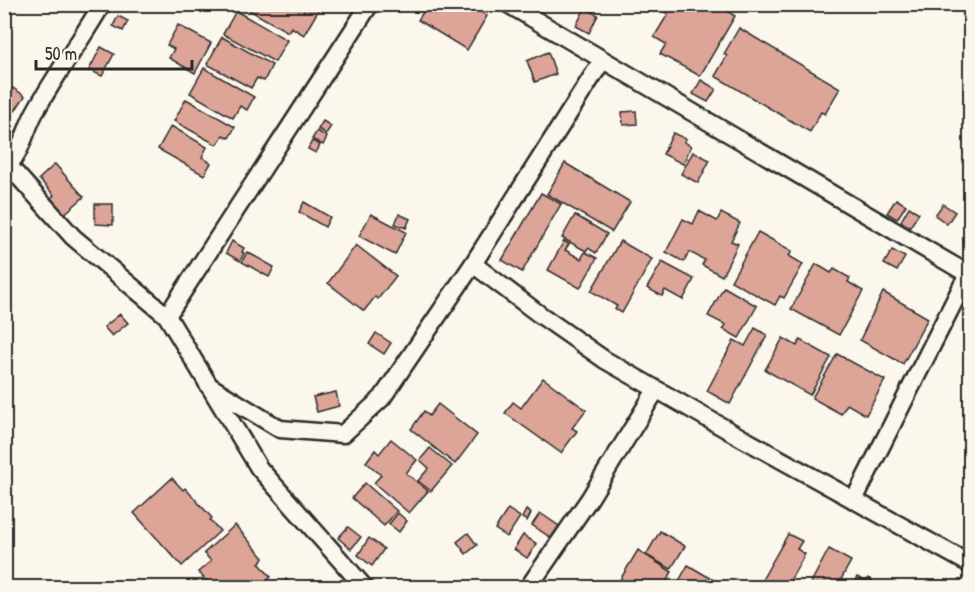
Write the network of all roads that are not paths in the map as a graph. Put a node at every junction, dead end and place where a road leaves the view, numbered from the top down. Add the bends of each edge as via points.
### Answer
1 (102, 4) edge
2 (369, 4) edge
3 (508, 4) edge
4 (602, 61) junction
5 (7, 168) edge
6 (473, 264) junction
7 (969, 272) edge
8 (167, 316) junction
9 (208, 385) junction
10 (656, 390) junction
11 (854, 500) junction
12 (970, 564) edge
13 (364, 588) edge
14 (528, 588) edge

1 - 5 street via 35,112
2 - 8 street
3 - 4 street
4 - 6 street
4 - 7 street
5 - 8 street via 73,237
6 - 9 street via 381,398 343,434 280,429
6 - 10 street via 605,360
7 - 11 street
8 - 9 street
9 - 13 street via 259,468
10 - 11 street
10 - 14 street via 590,498
11 - 12 street

